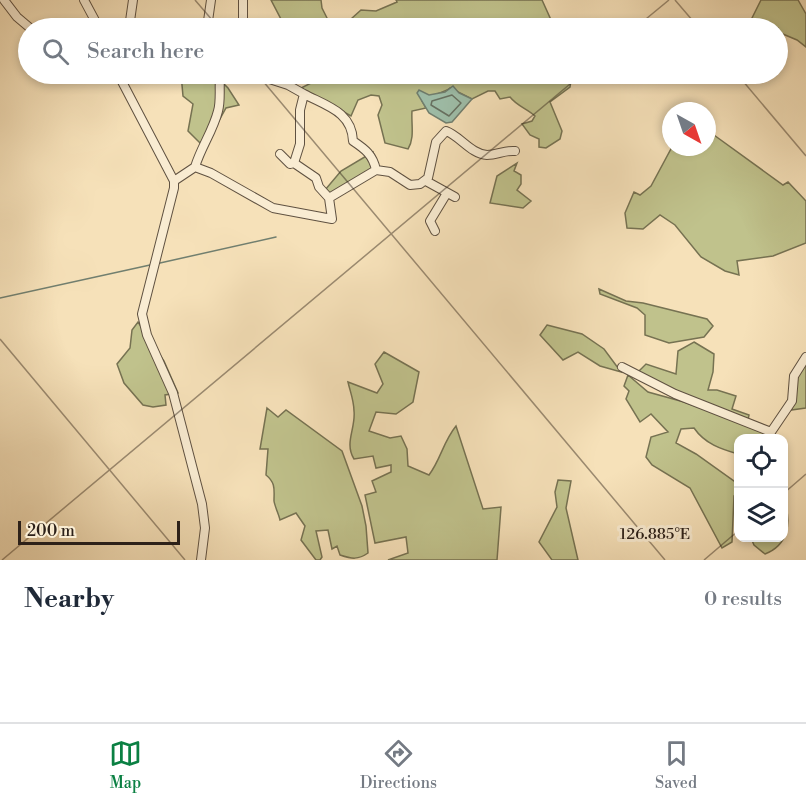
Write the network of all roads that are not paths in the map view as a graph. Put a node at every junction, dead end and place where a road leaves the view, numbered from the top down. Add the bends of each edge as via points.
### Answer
1 (4, 0) edge
2 (84, 0) edge
3 (133, 0) edge
4 (211, 0) edge
5 (243, 0) edge
6 (94, 18) edge
7 (130, 18) edge
8 (207, 18) edge
9 (243, 18) edge
10 (18, 19) edge
11 (123, 84) edge
12 (220, 84) edge
13 (285, 84) edge
14 (304, 94) junction
15 (515, 151) dead end
16 (279, 154) dead end
17 (294, 164) junction
18 (195, 167) junction
19 (376, 170) junction
20 (174, 181) junction
21 (426, 181) junction
22 (447, 193) junction
23 (455, 197) dead end
24 (329, 198) junction
25 (435, 231) dead end
26 (806, 357) edge
27 (622, 367) dead end
28 (201, 560) edge

1 - 10 street
2 - 6 street
3 - 7 street
4 - 8 street
5 - 9 street
11 - 20 street
12 - 18 street via 219,107
13 - 14 street
14 - 17 street via 300,144
14 - 19 street via 350,123 353,141 370,154
15 - 21 street via 487,155 446,131 436,141
16 - 17 street
17 - 24 street via 316,178
18 - 20 street
18 - 24 street via 273,208 332,219
19 - 21 street via 390,172 410,185
19 - 24 street
20 - 28 street via 142,314 147,335 173,393 202,504 205,528
21 - 22 street
22 - 23 street
22 - 25 street via 429,221
26 - 27 street via 794,376 792,401 771,432 675,394

